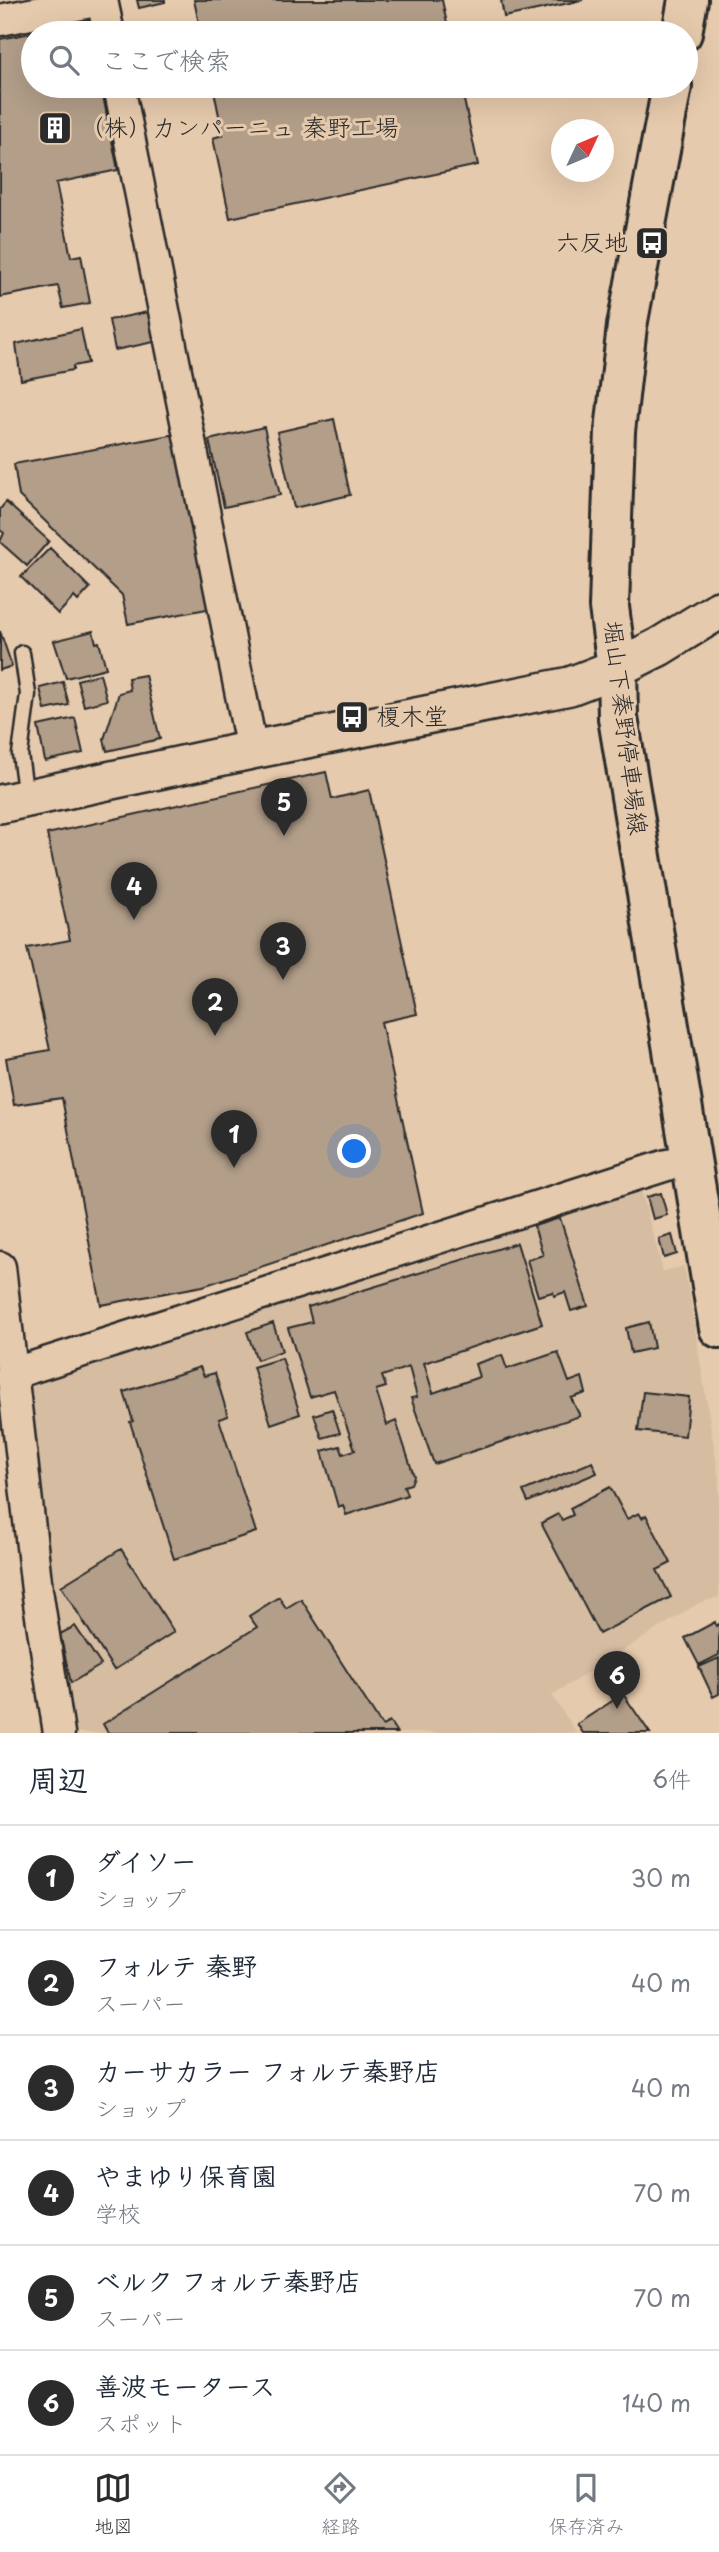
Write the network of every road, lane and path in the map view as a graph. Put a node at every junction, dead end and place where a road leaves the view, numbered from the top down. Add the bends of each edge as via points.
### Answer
1 (102, 0) edge
2 (688, 0) edge
3 (0, 20) edge
4 (106, 21) edge
5 (684, 21) edge
6 (121, 98) edge
7 (670, 98) edge
8 (719, 610) edge
9 (22, 653) dead end
10 (617, 668) junction
11 (252, 750) junction
12 (13, 801) edge
13 (692, 1161) junction
14 (713, 1254) edge
15 (0, 1267) edge
16 (719, 1321) edge
17 (11, 1374) junction
18 (56, 1732) edge

1 - 3 street
1 - 4 street
2 - 5 main road
6 - 11 street
7 - 10 main road, 堀山下秦野停車場線 via 627,326 615,431 609,607
8 - 10 street
9 - 12 lane via 28,694
10 - 11 street via 570,686
10 - 13 main road, 堀山下秦野停車場線 via 618,718
11 - 12 street
13 - 14 main road, 堀山下秦野停車場線
13 - 17 street
14 - 16 main road, 堀山下秦野停車場線
15 - 17 street
17 - 18 street

